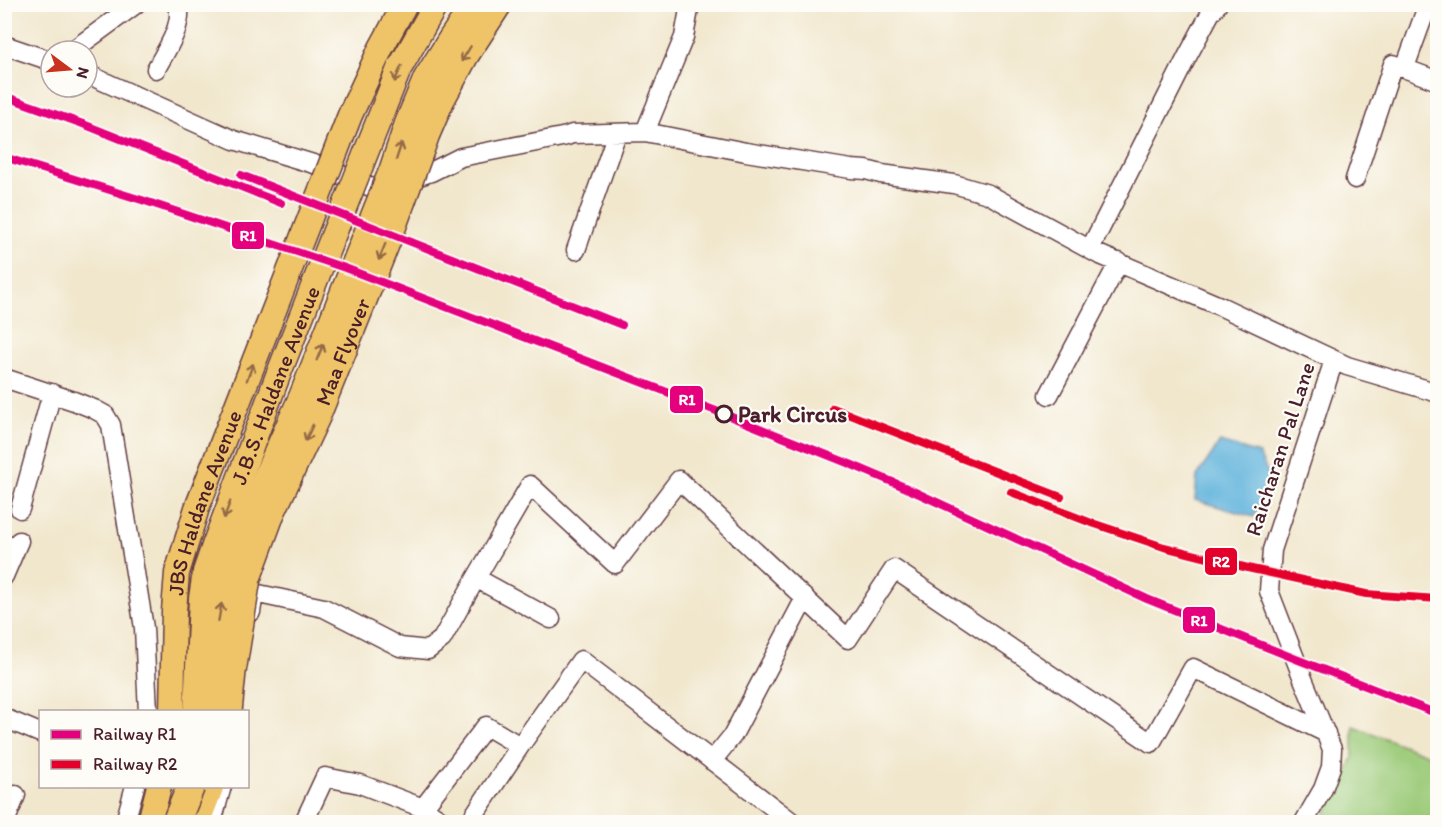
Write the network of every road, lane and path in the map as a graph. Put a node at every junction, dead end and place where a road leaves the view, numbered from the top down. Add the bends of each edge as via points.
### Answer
1 (136, 4) edge
2 (175, 4) edge
3 (405, 4) edge
4 (436, 4) edge
5 (476, 4) edge
6 (498, 4) edge
7 (690, 4) edge
8 (1218, 4) edge
9 (1428, 4) edge
10 (88, 39) edge
11 (4, 45) edge
12 (39, 57) edge
13 (1408, 59) dead end
14 (156, 69) dead end
15 (99, 79) edge
16 (1437, 81) edge
17 (645, 132) junction
18 (617, 133) junction
19 (1355, 179) dead end
20 (1090, 249) junction
21 (576, 250) dead end
22 (1119, 262) junction
23 (1334, 360) junction
24 (4, 378) edge
25 (52, 393) junction
26 (1437, 393) edge
27 (1049, 395) dead end
28 (20, 509) dead end
29 (20, 541) dead end
30 (4, 576) edge
31 (476, 578) junction
32 (805, 598) junction
33 (551, 619) dead end
34 (148, 710) edge
35 (172, 710) edge
36 (195, 710) edge
37 (207, 710) edge
38 (228, 710) edge
39 (236, 710) edge
40 (4, 718) edge
41 (39, 733) edge
42 (1326, 733) junction
43 (520, 746) junction
44 (712, 761) junction
45 (134, 788) edge
46 (158, 788) edge
47 (185, 788) edge
48 (191, 788) edge
49 (192, 788) edge
50 (209, 788) edge
51 (221, 788) edge
52 (16, 795) dead end
53 (423, 808) junction
54 (474, 815) dead end
55 (5, 822) edge
56 (125, 822) edge
57 (150, 822) edge
58 (177, 822) edge
59 (196, 822) edge
60 (212, 822) edge
61 (304, 822) edge
62 (444, 822) edge
63 (792, 822) edge
64 (1304, 822) edge

1 - 10 street
2 - 14 street via 180,17 177,31
35 -> 3 main road, JBS Haldane Avenue, bridge via 177,573 197,508 350,115
4 -> 36 main road, J.B.S. Haldane Avenue, bridge via 399,69 205,572
37 -> 5 highway, Maa Flyover, bridge via 215,640 231,564 303,396 427,79
6 -> 38 highway, Maa Flyover, bridge via 441,99 317,415 271,513 247,578
7 - 17 street via 684,37
8 - 20 street
9 - 13 street
11 - 12 street
15 - 18 street via 234,140 317,165 378,190 461,157 572,134
16 - 19 street via 1393,64
17 - 18 street
17 - 20 street via 954,184 993,197
18 - 21 street
20 - 22 street
22 - 23 street
22 - 27 street
23 - 26 street
23 - 42 street, Raicharan Pal Lane via 1272,550 1269,591
24 - 25 street
25 - 28 street
25 - 34 street via 94,409 105,415 111,425 144,628
29 - 30 street
31 - 32 street via 530,485 615,564 679,480
31 - 33 street
31 - 39 street via 442,639 428,650 400,647 324,608 254,593
32 - 42 street via 848,639 894,569 1151,743 1193,668
32 - 44 street via 733,735
40 - 41 street
42 - 64 street, Raicharan Pal Lane via 1332,748 1331,768
43 - 44 street via 581,660
43 - 53 street via 486,726
43 - 54 street
44 - 63 street
45 - 56 street
46 - 57 main road
47 - 58 main road
48 - 58 highway, bridge
49 - 59 street
50 - 59 highway
51 - 60 street
52 - 55 street
53 - 61 street via 360,784 325,777
53 - 62 street

